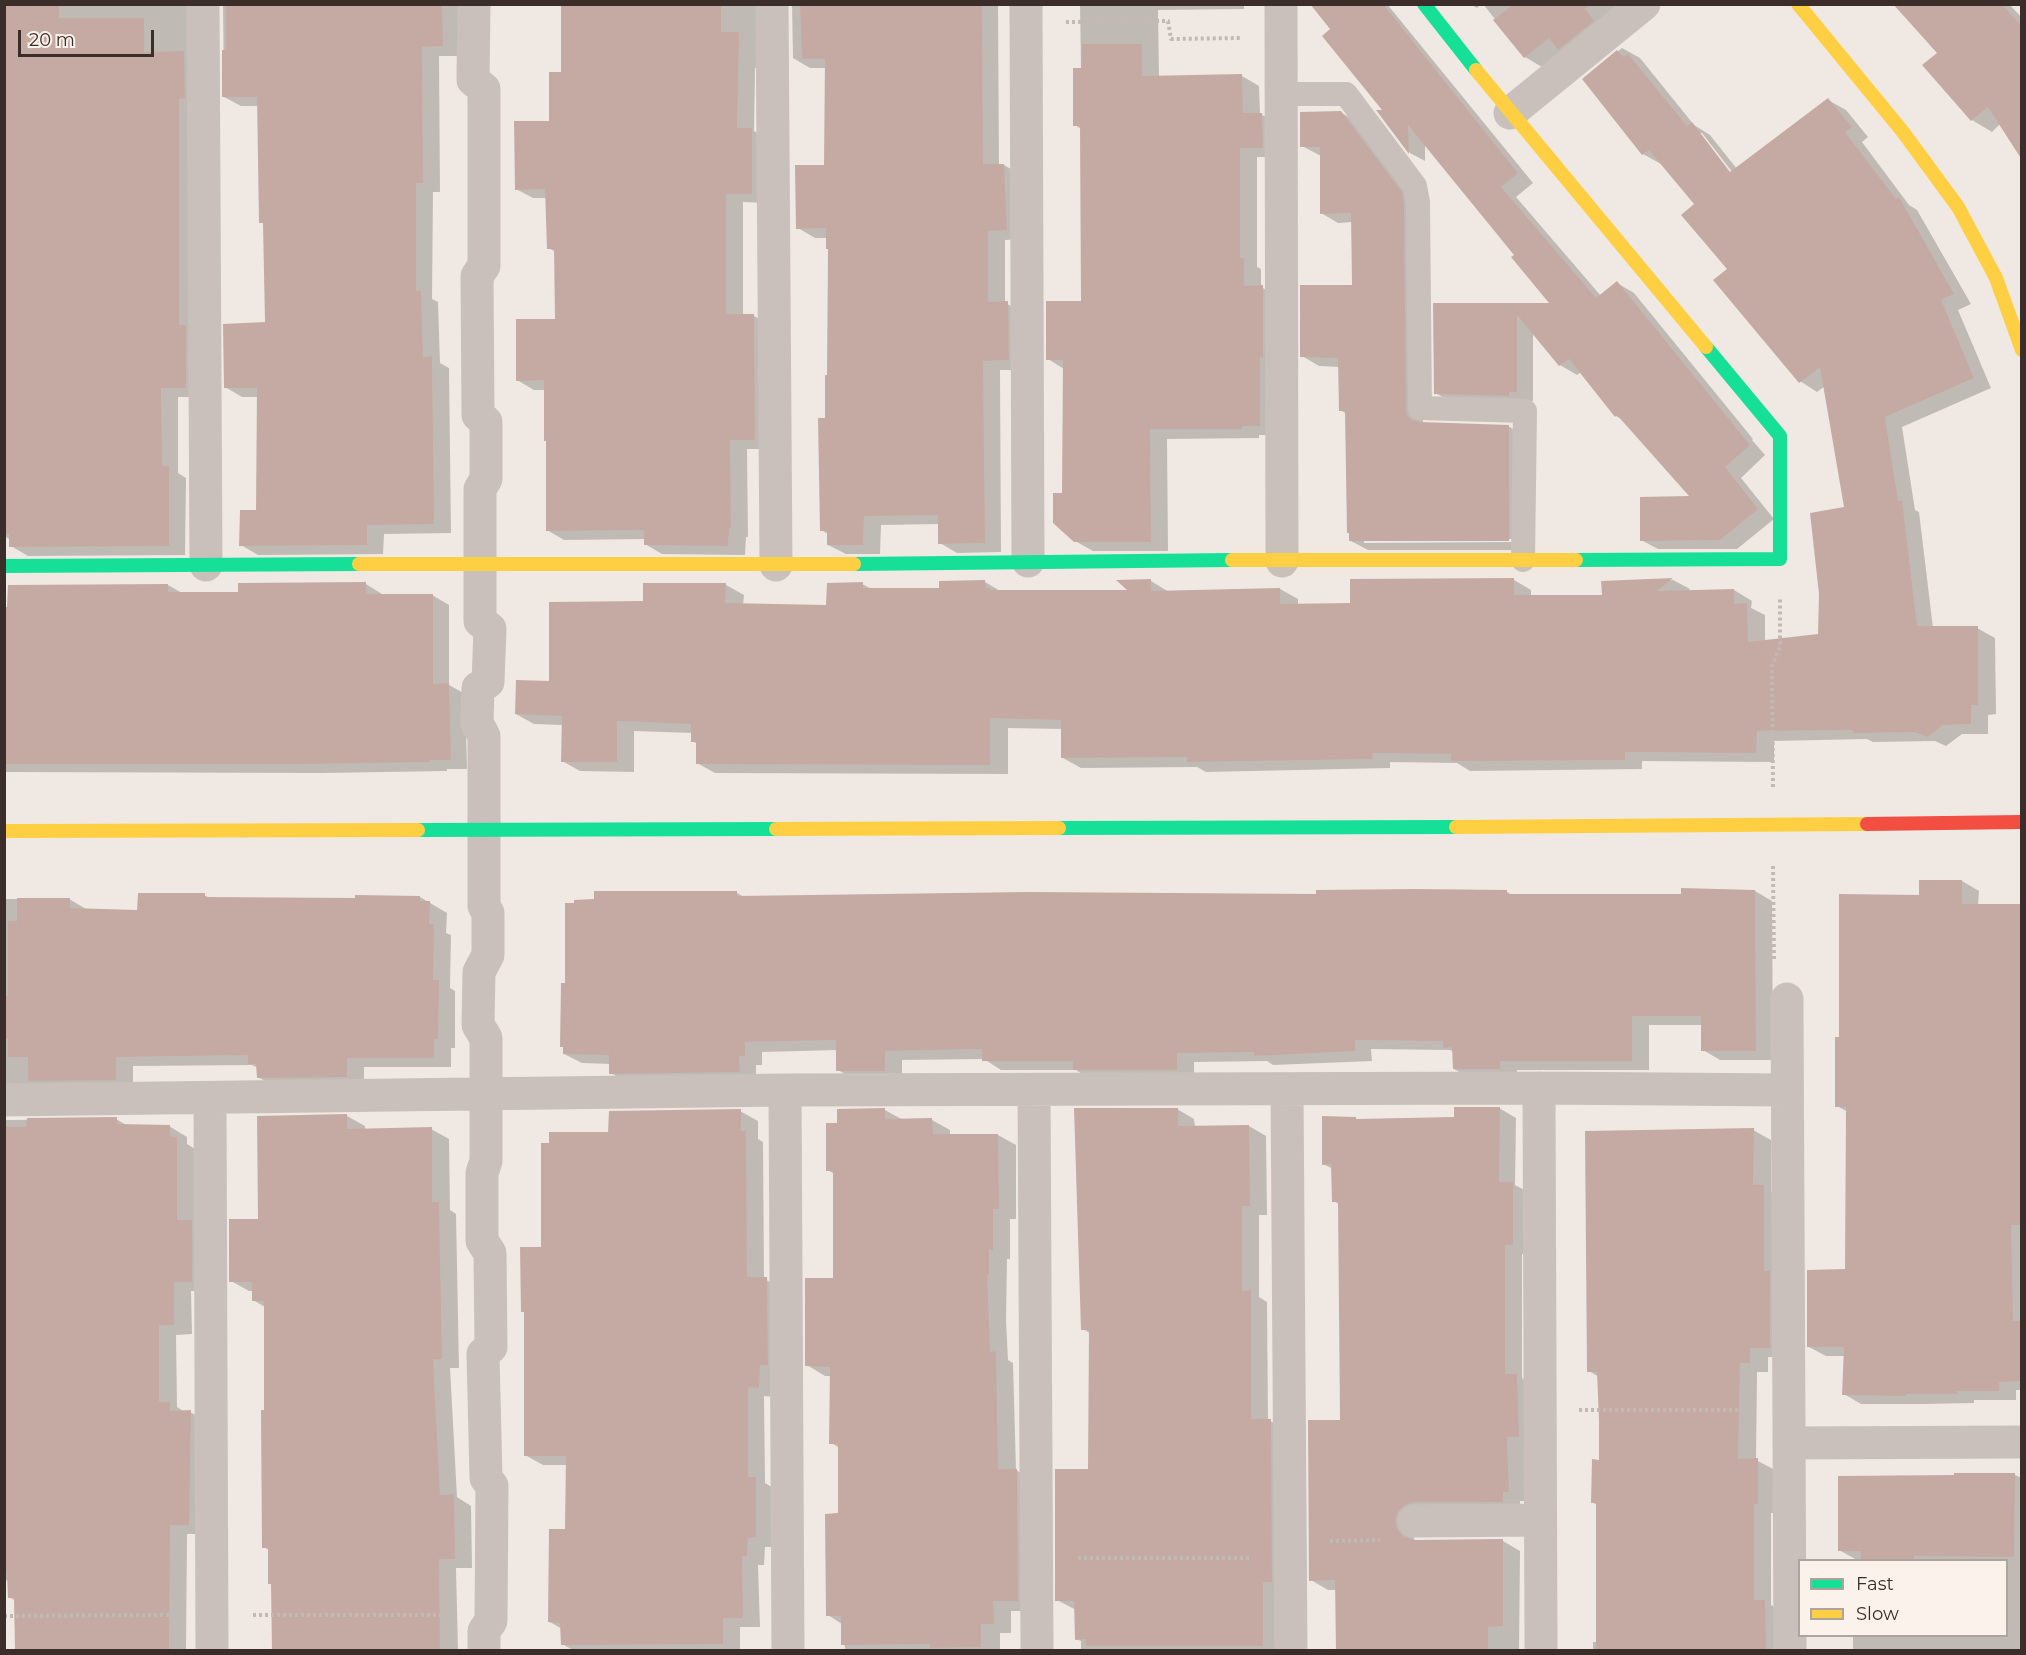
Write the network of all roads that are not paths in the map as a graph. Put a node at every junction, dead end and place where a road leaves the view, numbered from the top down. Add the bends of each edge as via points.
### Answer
1 (203, 4) edge
2 (474, 4) edge
3 (772, 4) edge
4 (1281, 4) edge
5 (1424, 4) edge
6 (1644, 4) edge
7 (1798, 4) edge
8 (1026, 13) edge
9 (1281, 94) junction
10 (1509, 113) junction
11 (2022, 350) edge
12 (1523, 560) junction
13 (1028, 561) junction
14 (1282, 561) junction
15 (480, 563) junction
16 (206, 565) junction
17 (776, 565) junction
18 (4, 566) edge
19 (2022, 822) edge
20 (484, 829) junction
21 (4, 831) edge
22 (1787, 999) road end
23 (1539, 1088) junction
24 (1287, 1089) junction
25 (785, 1090) junction
26 (1034, 1090) junction
27 (1786, 1090) junction
28 (486, 1093) junction
29 (210, 1099) junction
30 (4, 1100) edge
31 (2022, 1442) edge
32 (1789, 1443) junction
33 (1540, 1520) junction
34 (1414, 1521) road end
35 (212, 1650) edge
36 (484, 1650) edge
37 (788, 1650) edge
38 (1037, 1650) edge
39 (1291, 1650) edge
40 (1541, 1650) edge
41 (1790, 1650) edge

1 - 16 street
2 - 15 street via 473,80 484,89 484,266 477,276 477,415 486,422 486,479 480,489
3 - 17 street
4 - 9 street
5 - 10 street
6 - 10 street
7 - 11 street via 1903,132 1958,207 1996,278
8 - 13 street
9 - 12 lane via 1346,94 1415,186 1420,408 1525,411
9 - 14 street
10 - 12 street via 1780,436 1780,559
12 - 14 street
13 - 14 street
13 - 17 street
15 - 16 street
15 - 17 street
15 - 20 street via 480,621 490,628 488,682 478,688 477,723 484,736
16 - 18 street
19 - 20 street
20 - 21 street
20 - 28 street via 488,955 479,972 478,1025 486,1038
22 - 27 street
23 - 24 street
23 - 27 street
23 - 33 street
24 - 26 street
24 - 39 street
25 - 26 street
25 - 28 street
25 - 37 street
26 - 38 street
27 - 32 street
28 - 29 street
28 - 36 street via 482,1241 490,1253 491,1347 483,1354 486,1478 492,1486 491,1621 483,1631
29 - 30 street
29 - 35 street
31 - 32 street
32 - 41 street
33 - 34 street
33 - 40 street

